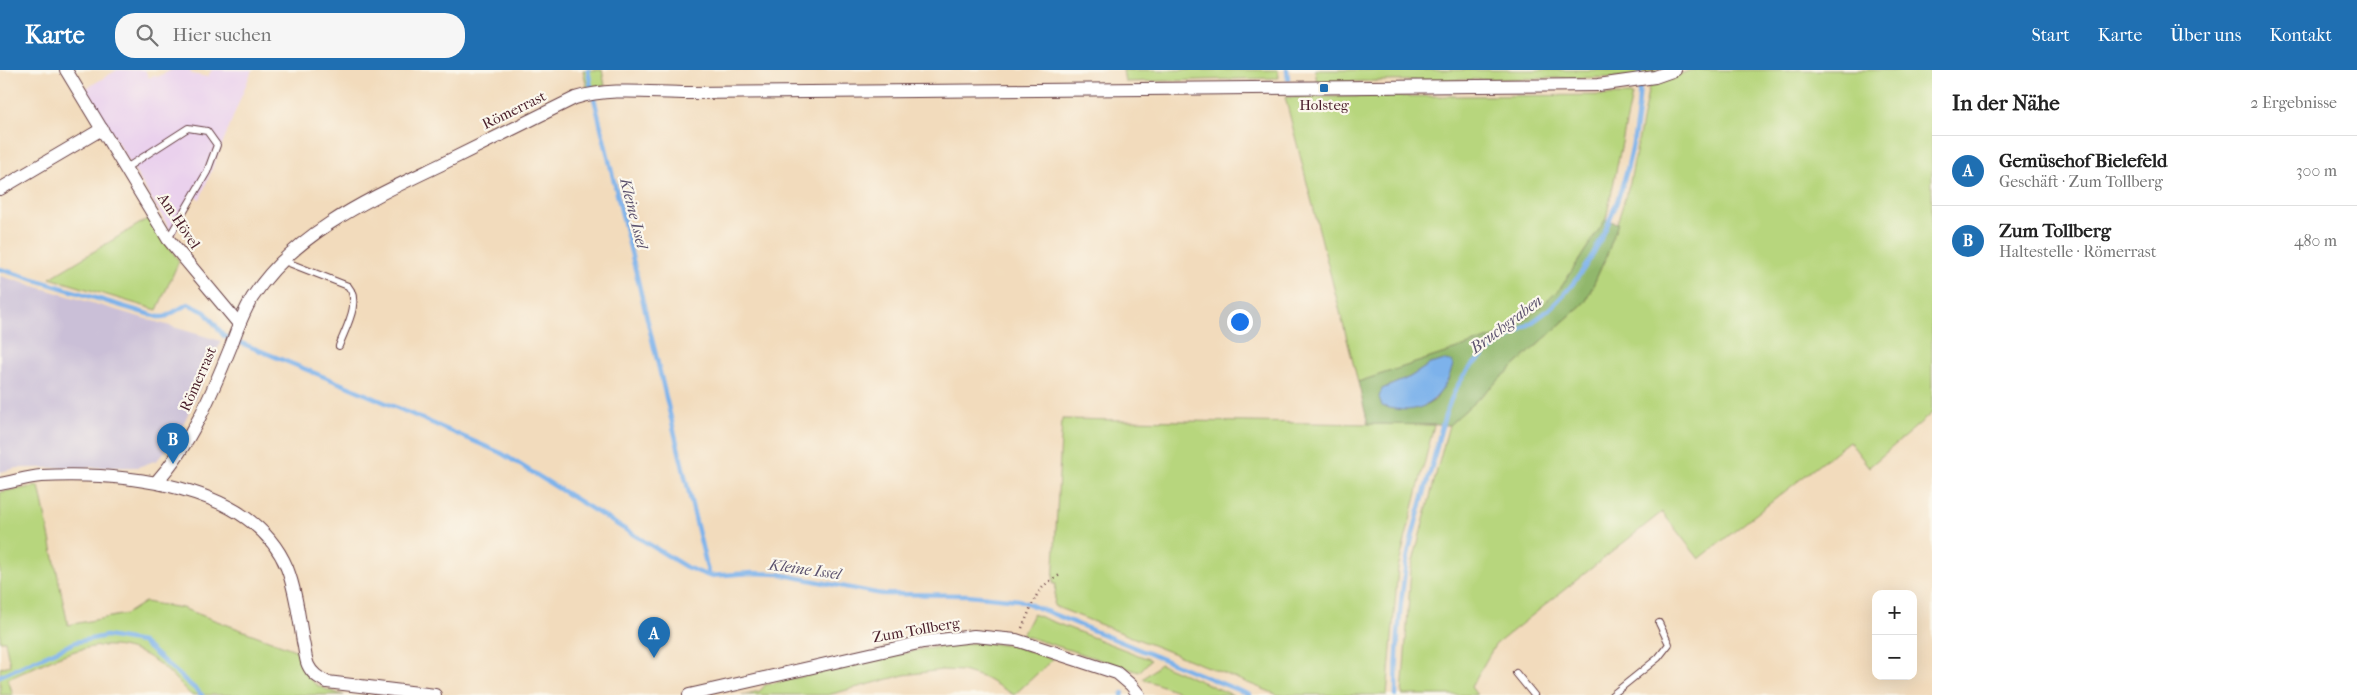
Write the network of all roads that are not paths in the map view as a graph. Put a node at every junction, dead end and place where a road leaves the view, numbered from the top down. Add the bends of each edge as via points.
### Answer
1 (66, 70) edge
2 (1674, 70) edge
3 (102, 129) junction
4 (126, 168) junction
5 (0, 189) edge
6 (168, 238) junction
7 (284, 261) junction
8 (237, 329) junction
9 (339, 346) dead end
10 (156, 482) junction
11 (0, 484) edge
12 (1659, 622) dead end
13 (1516, 673) dead end
14 (435, 695) edge
15 (690, 695) edge
16 (1139, 695) edge
17 (1534, 695) edge
18 (1612, 695) edge

1 - 3 street, Am Hövel
2 - 7 street, Römerrast via 1655,77 1588,85 589,94 360,204 314,235
3 - 4 street, Am Hövel
3 - 5 street
4 - 6 street, Am Hövel
4 - 6 lane via 188,128 207,131 217,145 207,172
6 - 8 street, Am Hövel
7 - 8 street, Römerrast via 254,296
7 - 9 lane via 348,286 352,291 354,303
8 - 10 street, Römerrast via 188,441
10 - 11 street via 122,477 40,476
10 - 14 street via 212,500 256,524 274,544 287,568 308,664 315,675 327,682
12 - 18 lane via 1669,644 1658,658
13 - 17 lane
15 - 16 street, Zum Tollberg via 923,642 974,636 1016,640 1117,673

